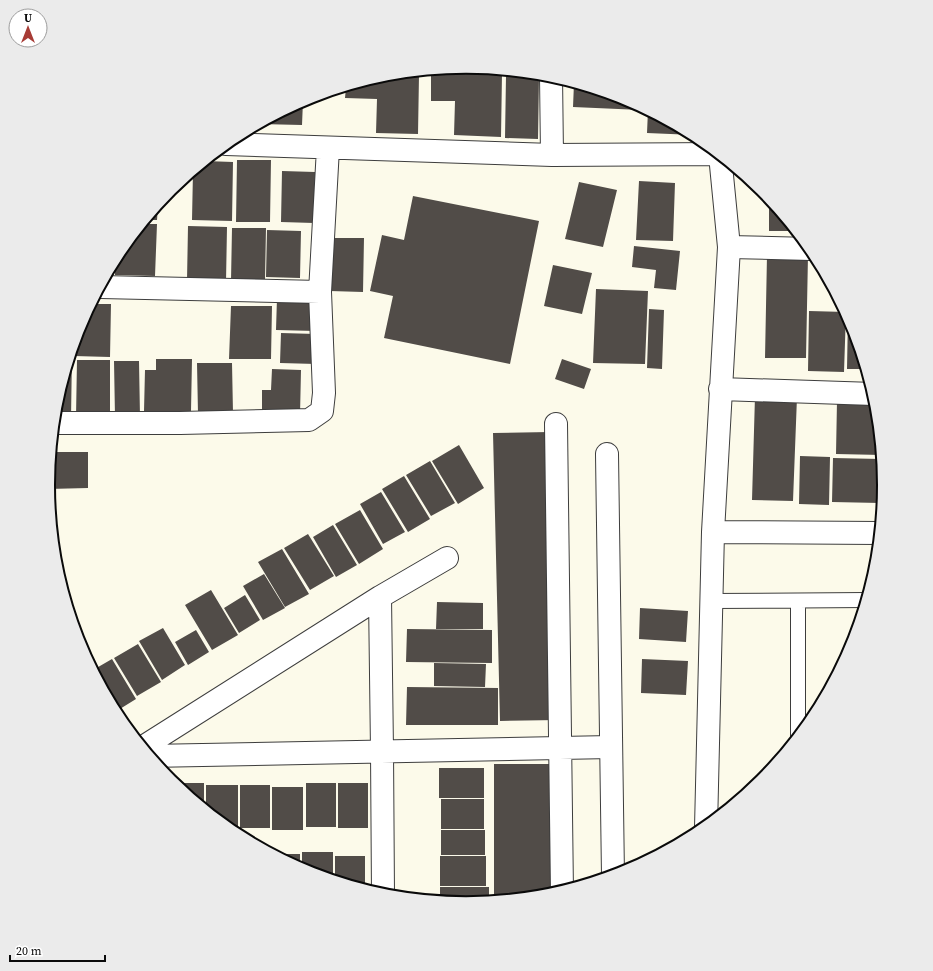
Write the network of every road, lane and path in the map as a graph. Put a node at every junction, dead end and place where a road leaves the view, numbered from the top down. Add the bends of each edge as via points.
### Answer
1 (551, 83) edge
2 (236, 144) edge
3 (328, 148) junction
4 (710, 154) edge
5 (552, 155) junction
6 (721, 162) edge
7 (729, 247) junction
8 (803, 249) edge
9 (106, 287) edge
10 (320, 292) junction
11 (720, 389) junction
12 (867, 394) edge
13 (60, 423) edge
14 (556, 424) dead end
15 (607, 454) dead end
16 (713, 532) junction
17 (875, 534) edge
18 (448, 558) dead end
19 (380, 598) junction
20 (862, 600) edge
21 (711, 601) junction
22 (798, 601) junction
23 (798, 729) edge
24 (147, 745) edge
25 (611, 747) junction
26 (560, 748) junction
27 (382, 751) junction
28 (156, 756) edge
29 (706, 820) edge
30 (613, 870) edge
31 (562, 886) edge
32 (383, 888) edge

1 - 5 street
2 - 3 street
3 - 5 street
3 - 10 street
4 - 5 street
6 - 7 street
7 - 8 street
7 - 11 street
9 - 10 street
10 - 13 street via 324,393 322,411 309,420
11 - 12 street
11 - 16 street
14 - 26 street
15 - 25 street
16 - 17 street
16 - 21 street
18 - 19 street
19 - 24 street
19 - 27 street
20 - 22 lane
21 - 22 lane
21 - 29 street
22 - 23 lane
25 - 26 street
25 - 30 street
26 - 27 street
26 - 31 street
27 - 28 street
27 - 32 street

